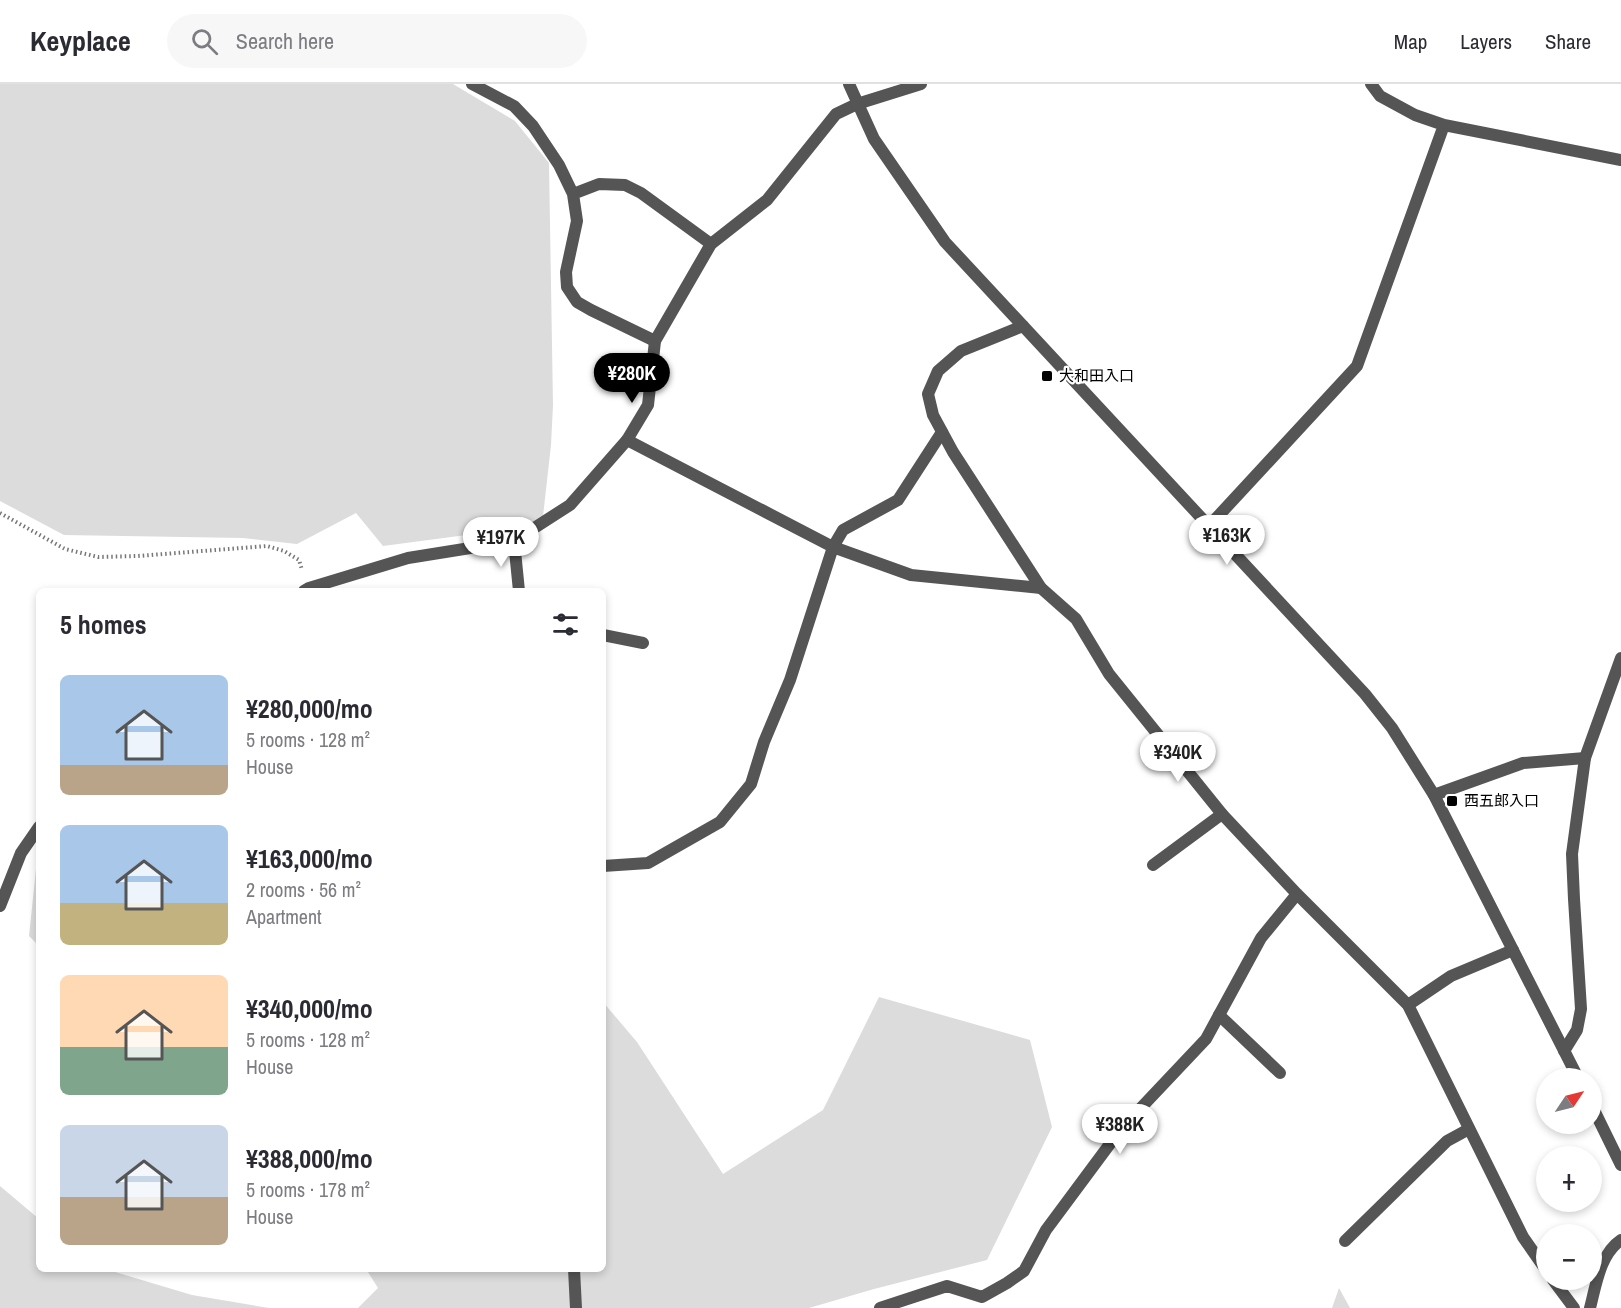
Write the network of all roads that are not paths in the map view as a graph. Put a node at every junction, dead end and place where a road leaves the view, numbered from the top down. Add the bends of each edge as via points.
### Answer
1 (472, 84) edge
2 (849, 84) edge
3 (921, 84) edge
4 (1371, 84) edge
5 (857, 104) junction
6 (1443, 125) junction
7 (1621, 160) edge
8 (573, 194) junction
9 (711, 244) junction
10 (1023, 326) junction
11 (655, 341) junction
12 (942, 432) junction
13 (627, 440) junction
14 (1209, 526) junction
15 (514, 542) junction
16 (833, 547) junction
17 (309, 588) edge
18 (519, 588) edge
19 (1041, 588) junction
20 (606, 636) edge
21 (644, 643) dead end
22 (1621, 658) edge
23 (1585, 758) junction
24 (1434, 795) junction
25 (1222, 814) junction
26 (36, 832) edge
27 (1153, 865) dead end
28 (606, 866) edge
29 (1297, 894) junction
30 (0, 906) edge
31 (1512, 950) junction
32 (1408, 1005) junction
33 (1219, 1015) junction
34 (1564, 1051) junction
35 (1573, 1068) edge
36 (1280, 1073) dead end
37 (1602, 1126) edge
38 (1469, 1129) junction
39 (1621, 1165) edge
40 (1621, 1240) edge
41 (1345, 1241) dead end
42 (1536, 1256) edge
43 (574, 1272) edge
44 (1560, 1290) edge
45 (984, 1302) edge
46 (576, 1308) edge
47 (880, 1308) edge
48 (1574, 1308) edge
49 (1590, 1308) edge

1 - 8 street via 514,106 533,126
2 - 5 street
3 - 5 street
4 - 6 street via 1380,96 1415,116
5 - 9 street via 836,114 767,200
5 - 10 street via 874,139 945,242
6 - 7 street
6 - 14 street via 1357,366
8 - 9 street via 599,184 625,185
8 - 11 street via 577,221 566,273 567,287 577,302
9 - 11 street
10 - 12 street via 962,351 938,371 928,394
10 - 14 street
11 - 13 street via 648,405
12 - 16 street via 898,500 843,530
12 - 19 street
13 - 15 street via 570,505
13 - 16 street
14 - 24 street via 1365,694 1392,728
15 - 17 street via 408,558
15 - 18 street
16 - 19 street via 911,575
16 - 28 street via 751,784 720,822 648,863
19 - 25 street via 1076,619 1108,674
20 - 21 street
22 - 23 street
23 - 24 street via 1523,763
23 - 34 street via 1572,854 1581,1009 1577,1030
24 - 31 street
25 - 27 street
25 - 29 street
26 - 30 street via 21,854
29 - 32 street
29 - 33 street via 1261,938
31 - 32 street via 1451,976
31 - 34 street
32 - 38 street
33 - 36 street
33 - 45 street via 1206,1039 1121,1128 1046,1230 1024,1271
34 - 35 street
37 - 39 street
38 - 41 street via 1448,1141
38 - 42 street
40 - 49 street via 1602,1265
43 - 46 street
44 - 48 street
45 - 47 street via 947,1286

